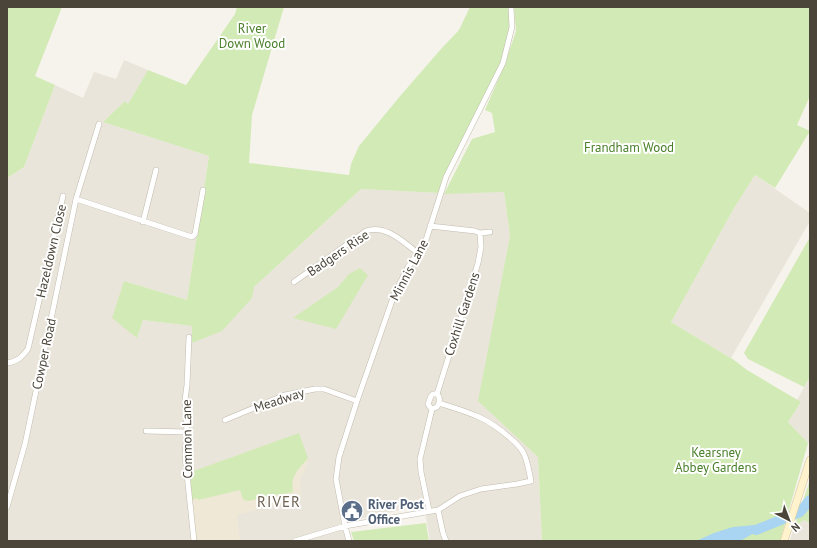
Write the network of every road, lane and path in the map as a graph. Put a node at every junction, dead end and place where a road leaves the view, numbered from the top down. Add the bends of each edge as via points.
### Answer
1 (511, 7) edge
2 (99, 124) dead end
3 (156, 170) dead end
4 (203, 190) dead end
5 (63, 196) dead end
6 (76, 199) junction
7 (144, 222) junction
8 (430, 226) junction
9 (490, 232) dead end
10 (480, 233) junction
11 (418, 253) junction
12 (294, 282) dead end
13 (189, 337) dead end
14 (7, 363) edge
15 (437, 394) junction
16 (357, 401) junction
17 (439, 403) junction
18 (432, 409) junction
19 (225, 420) dead end
20 (146, 431) dead end
21 (187, 432) junction
22 (810, 460) edge
23 (7, 507) edge
24 (429, 510) junction
25 (438, 510) junction
26 (344, 526) junction
27 (194, 541) edge
28 (295, 541) edge
29 (349, 541) edge
30 (446, 541) edge
31 (784, 541) edge

1 - 8 street, Minnis Lane via 512,27 503,63 446,177
2 - 6 street, Cowper Road
3 - 7 street
4 - 7 street via 194,236 190,237
5 - 14 street, Hazeldown Close via 28,350 21,358
6 - 7 street
6 - 23 street, Cowper Road via 25,444
8 - 10 street
8 - 11 street, Minnis Lane via 426,240
9 - 10 street
10 - 15 street, Coxhill Gardens via 478,263
11 - 12 street, Badgers Rise via 387,232 377,229 366,231 301,280
11 - 16 street, Minnis Lane via 394,295
13 - 21 street, Common Lane via 185,400
15 - 17 street, Coxhill Gardens via 440,396
15 - 18 street, Coxhill Gardens via 431,396 428,404
16 - 19 street, Meadway via 315,388 285,395
16 - 26 street, Minnis Lane via 337,468 336,478
17 - 18 street
17 - 25 street via 479,416 500,429 524,452 531,481 460,496
18 - 24 street, Coxhill Gardens via 420,459
20 - 21 street
21 - 27 street, Common Lane via 185,455
22 - 31 street
24 - 25 street
24 - 26 street
25 - 30 street
26 - 28 street
26 - 29 street, Minnis Lane

